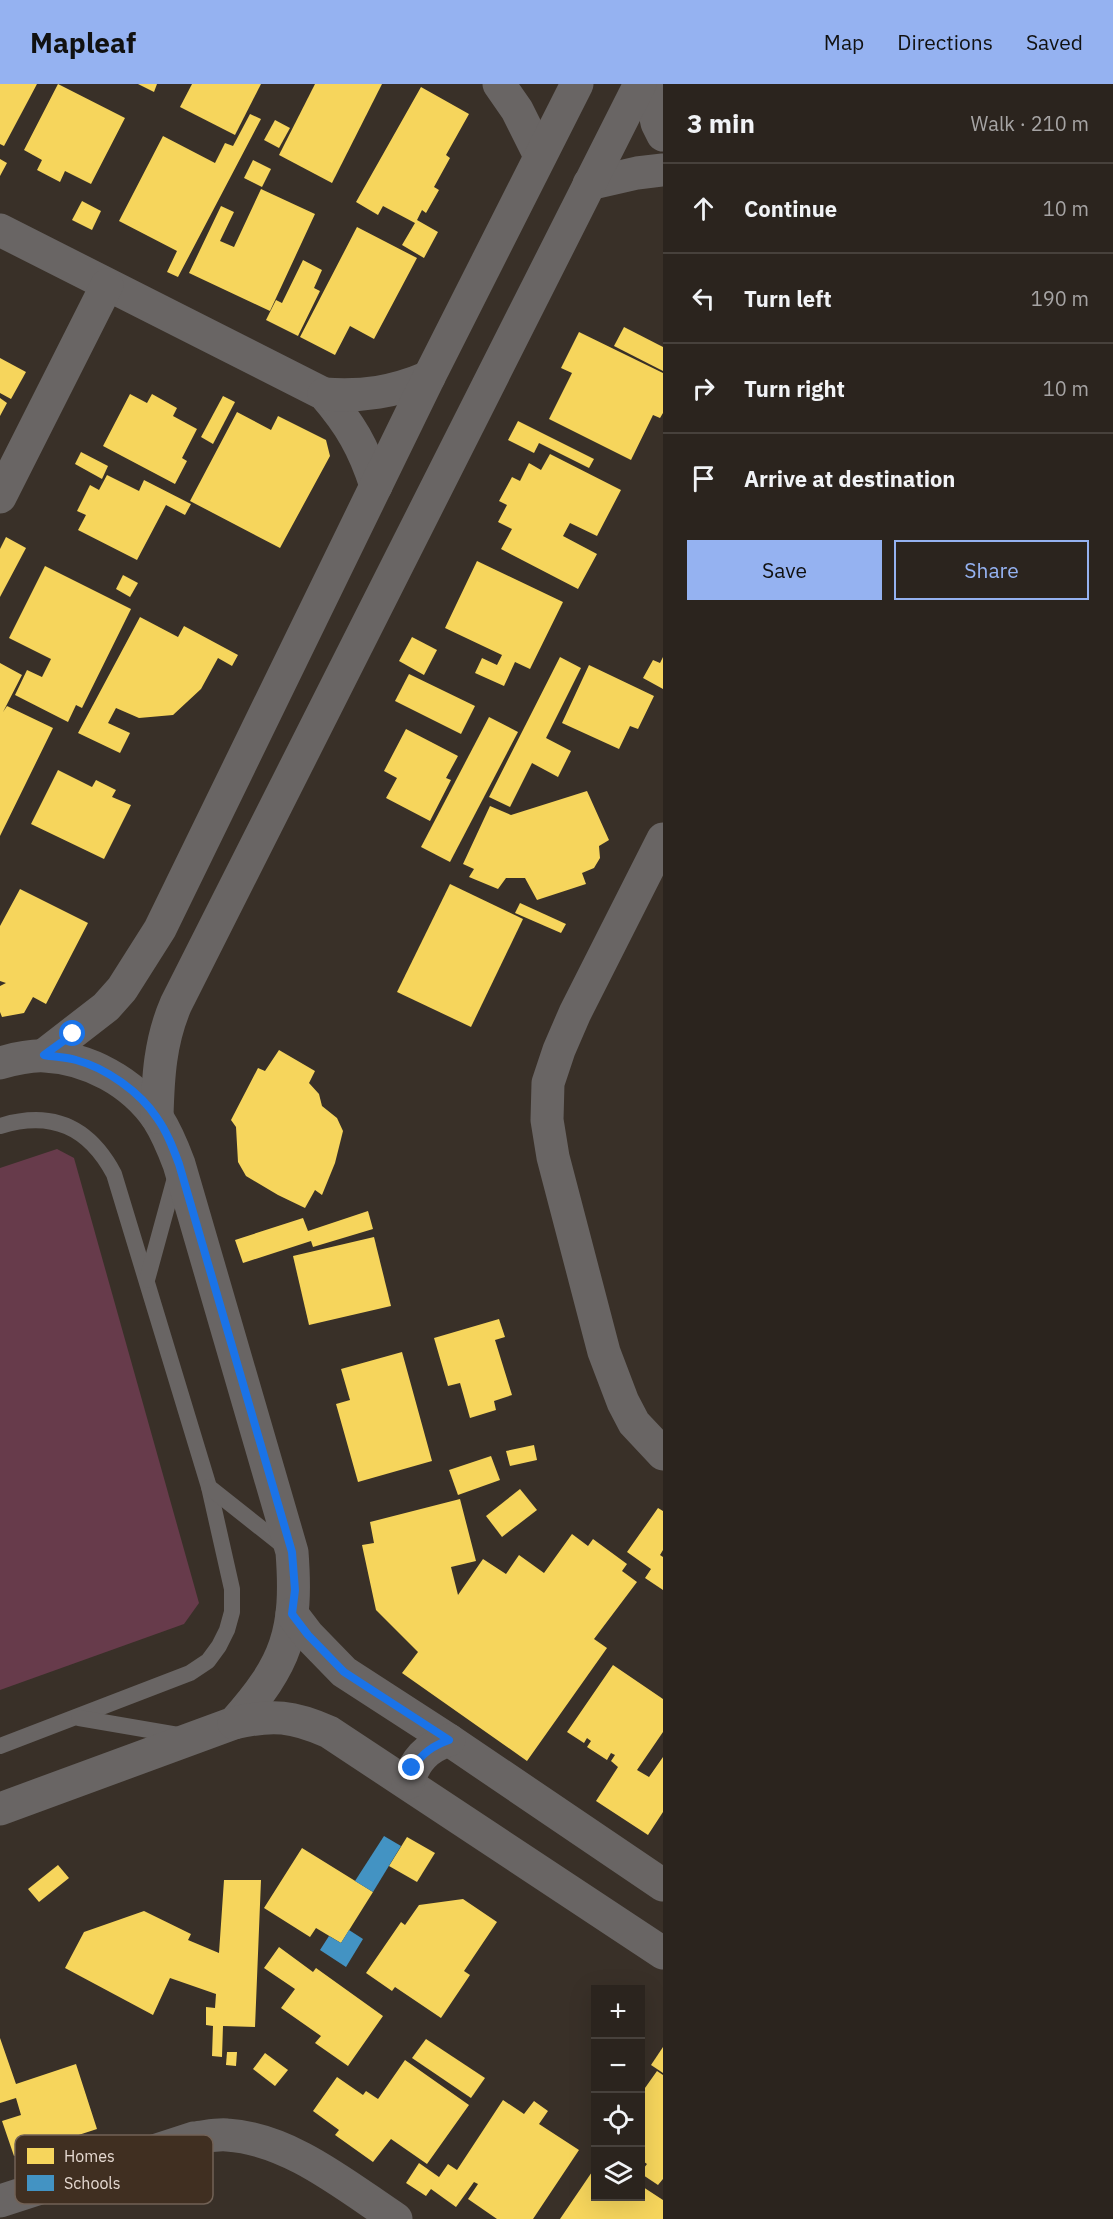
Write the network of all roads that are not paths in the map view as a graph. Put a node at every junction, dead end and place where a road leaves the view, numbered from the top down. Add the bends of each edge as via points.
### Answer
1 (499, 84) edge
2 (577, 84) edge
3 (640, 84) edge
4 (649, 84) edge
5 (663, 135) edge
6 (540, 156) junction
7 (663, 170) edge
8 (589, 184) junction
9 (0, 230) edge
10 (107, 285) junction
11 (429, 376) junction
12 (324, 394) junction
13 (376, 486) junction
14 (0, 497) edge
15 (663, 839) edge
16 (160, 929) junction
17 (200, 958) junction
18 (44, 1055) junction
19 (0, 1063) edge
20 (157, 1117) junction
21 (0, 1126) edge
22 (179, 1164) junction
23 (147, 1281) junction
24 (663, 1454) edge
25 (209, 1487) junction
26 (292, 1552) junction
27 (292, 1614) junction
28 (78, 1718) junction
29 (234, 1723) junction
30 (195, 1738) junction
31 (449, 1740) junction
32 (0, 1746) edge
33 (408, 1783) junction
34 (0, 1809) edge
35 (663, 1885) edge
36 (663, 1953) edge
37 (213, 2136) edge
38 (15, 2196) edge
39 (0, 2201) edge
40 (396, 2219) edge

1 - 6 street via 530,132
2 - 6 street
3 - 8 street
4 - 5 street
6 - 11 street
7 - 8 street
8 - 17 street
9 - 10 street
10 - 12 street
10 - 14 street
11 - 12 street via 378,394
11 - 13 street
12 - 13 street via 357,437
13 - 16 street
15 - 24 street via 559,1050 548,1083 547,1120 607,1361 634,1422
16 - 17 street via 177,947
16 - 18 street via 106,1007
17 - 20 street via 168,1024 160,1055
18 - 19 street
18 - 20 street via 77,1060 105,1072 133,1092
20 - 22 street
21 - 23 lane via 18,1120 58,1122 92,1142 114,1174
22 - 23 lane
22 - 26 street
23 - 25 lane
25 - 26 lane
25 - 28 lane via 232,1589 232,1612 219,1646 208,1661 190,1673
26 - 27 street
27 - 29 street via 275,1672
27 - 31 street via 344,1672
28 - 30 lane
28 - 32 lane
29 - 30 street
29 - 33 street via 261,1717 307,1723 329,1732
30 - 34 street
31 - 33 street via 422,1755 412,1768
31 - 35 street
33 - 36 street
37 - 40 street via 260,2141 294,2155
38 - 39 street

